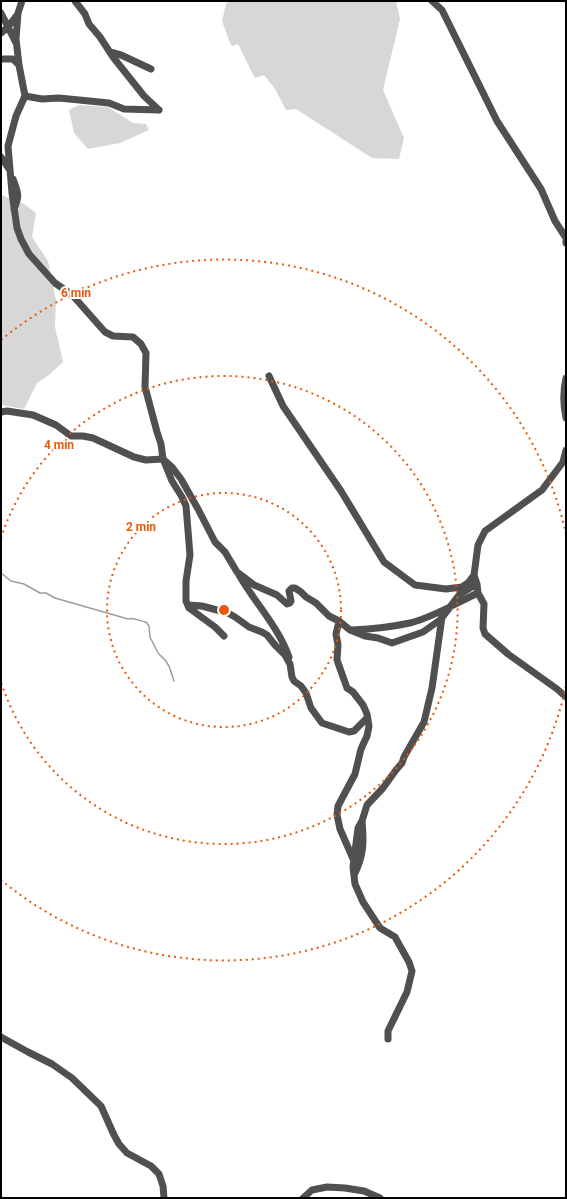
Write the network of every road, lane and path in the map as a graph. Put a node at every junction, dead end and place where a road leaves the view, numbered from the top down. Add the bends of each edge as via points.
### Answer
1 (22, 1) edge
2 (75, 1) edge
3 (432, 1) edge
4 (1, 13) edge
5 (18, 14) junction
6 (8, 27) junction
7 (1, 33) edge
8 (16, 44) junction
9 (110, 52) junction
10 (1, 59) edge
11 (19, 65) junction
12 (151, 69) dead end
13 (26, 96) junction
14 (1, 157) edge
15 (10, 171) junction
16 (566, 243) edge
17 (269, 376) dead end
18 (566, 378) edge
19 (1, 412) edge
20 (566, 418) edge
21 (566, 450) edge
22 (163, 459) junction
23 (237, 572) junction
24 (474, 575) junction
25 (477, 584) junction
26 (478, 593) junction
27 (188, 604) junction
28 (451, 606) junction
29 (442, 617) junction
30 (339, 621) junction
31 (350, 630) junction
32 (224, 636) dead end
33 (290, 664) junction
34 (566, 697) edge
35 (368, 718) junction
36 (362, 821) junction
37 (354, 861) junction
38 (354, 875) junction
39 (1, 1032) edge
40 (1, 1037) edge
41 (388, 1039) dead end
42 (34, 1055) junction
43 (164, 1198) edge
44 (303, 1198) edge
45 (380, 1198) edge

1 - 5 street
2 - 9 street
3 - 16 street via 442,10 497,122 541,189 555,221 566,238
4 - 6 street
5 - 6 street
5 - 8 street
6 - 7 street
6 - 8 street
8 - 11 street
9 - 12 street
9 - 13 street via 144,96 159,110 124,109 109,103
10 - 11 street via 13,59
11 - 13 street
13 - 15 street via 16,116 8,146
14 - 15 street
15 - 22 street via 17,228 29,254 55,283 74,297 105,332 112,336 133,337 146,353 145,387
17 - 24 street via 283,406 341,491 384,562 415,586 446,589 462,587
18 - 20 street
19 - 22 street via 33,415 56,425 71,436 93,438 134,457 146,460
21 - 24 street via 563,462 542,490 485,531 478,545
22 - 23 street via 181,479 215,542 225,552
22 - 27 street via 186,506 190,555 186,581
23 - 30 street via 254,585 277,595 287,604 291,601 289,591 295,588
23 - 33 street via 284,644
24 - 25 street
25 - 26 street
25 - 28 street via 460,594
26 - 28 street
26 - 34 street via 484,604 485,634
27 - 32 street via 189,608 216,627
27 - 33 street via 228,613 262,632 285,655
28 - 29 street
28 - 31 street via 412,622 386,628
29 - 31 street via 423,632 392,643
29 - 36 street via 432,688 424,722 402,763 367,804
30 - 31 street
30 - 35 street via 336,634 337,660 347,688 363,705
33 - 35 street via 294,681 306,693 311,708 322,723 349,732 354,731
35 - 37 street via 367,736 355,774 338,806 337,815 340,829
36 - 37 street via 358,828
36 - 38 street via 361,860
37 - 38 street
38 - 41 street via 363,902 380,928 395,937 412,971 407,992 388,1031
39 - 42 street
40 - 42 street
42 - 43 street via 72,1078 101,1106 118,1144 159,1174
44 - 45 street via 312,1190 327,1187 364,1191

